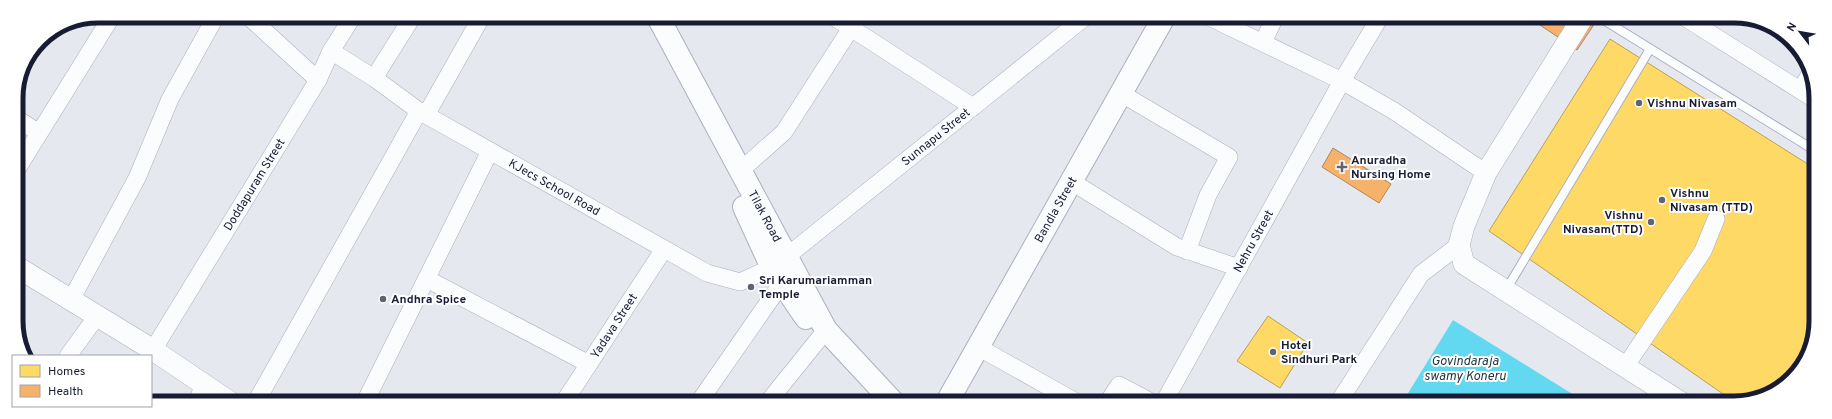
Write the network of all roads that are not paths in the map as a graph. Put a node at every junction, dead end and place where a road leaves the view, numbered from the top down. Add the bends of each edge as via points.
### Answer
1 (108, 23) edge
2 (212, 23) edge
3 (256, 23) edge
4 (349, 23) edge
5 (409, 23) edge
6 (478, 23) edge
7 (648, 23) edge
8 (662, 23) edge
9 (854, 23) edge
10 (856, 23) edge
11 (1078, 23) edge
12 (1161, 23) edge
13 (1233, 23) edge
14 (1272, 23) edge
15 (1376, 23) edge
16 (1579, 23) edge
17 (1609, 23) edge
18 (1692, 23) edge
19 (1263, 42) junction
20 (1650, 48) junction
21 (331, 51) junction
22 (374, 78) junction
23 (318, 80) junction
24 (1342, 81) junction
25 (1122, 94) junction
26 (1808, 94) edge
27 (973, 107) junction
28 (422, 113) junction
29 (23, 123) edge
30 (39, 133) junction
31 (1809, 147) edge
32 (490, 151) junction
33 (23, 158) edge
34 (740, 171) junction
35 (1486, 173) junction
36 (1072, 182) junction
37 (1716, 219) dead end
38 (1459, 245) junction
39 (664, 249) junction
40 (1187, 251) junction
41 (784, 267) junction
42 (1239, 268) junction
43 (23, 271) edge
44 (427, 279) junction
45 (1505, 290) junction
46 (71, 300) junction
47 (97, 316) junction
48 (823, 334) junction
49 (978, 347) junction
50 (153, 350) junction
51 (69, 355) edge
52 (589, 364) junction
53 (1625, 367) junction
54 (200, 393) edge
55 (210, 396) edge
56 (259, 396) edge
57 (368, 396) edge
58 (568, 396) edge
59 (703, 396) edge
60 (773, 396) edge
61 (871, 396) edge
62 (887, 396) edge
63 (950, 396) edge
64 (1065, 396) edge
65 (1112, 396) edge
66 (1140, 396) edge
67 (1167, 396) edge
68 (1342, 396) edge
69 (1666, 396) edge

1 - 30 street
2 - 46 street via 170,99 137,178
3 - 23 street
4 - 21 street, Doddapuram Street
5 - 22 street
6 - 28 street
7 - 41 main road, Tilak Road via 704,117
8 - 34 main road, Tilak Road
9 - 34 street via 784,132
10 - 27 street
11 - 27 street, Sunnapu Street
12 - 25 main road, Bandla Street
13 - 19 street
14 - 19 street
15 - 24 street, Nehru Street
16 - 35 street
17 - 20 lane
18 - 26 street
19 - 24 street
20 - 31 lane
20 - 45 lane
21 - 22 street, KJecs School Road
21 - 23 street, Doddapuram Street
22 - 28 street, KJecs School Road
23 - 50 street, Doddapuram Street
24 - 35 street via 1394,111
24 - 42 street, Nehru Street
25 - 36 main road, Bandla Street
25 - 40 street via 1229,157 1208,195
27 - 41 street, Sunnapu Street
28 - 32 street, KJecs School Road
28 - 56 street
29 - 30 street
30 - 33 street
32 - 39 street, KJecs School Road
32 - 44 street
34 - 41 main road, Tilak Road
35 - 38 street
36 - 40 street
36 - 49 main road, Bandla Street
37 - 53 street via 1703,251
38 - 45 street via 1464,264
38 - 68 street via 1421,274
39 - 41 street, KJecs School Road via 707,273 740,282
39 - 52 street, Yadava Street
40 - 42 street
41 - 48 main road, Tilak Road
41 - 59 street
42 - 67 street, Nehru Street
43 - 46 street
44 - 52 street
44 - 57 street
45 - 53 street
46 - 47 street
47 - 50 street
47 - 51 street
48 - 60 street
48 - 61 main road, Tilak Road
48 - 62 main road, Tilak Road
49 - 63 main road, Bandla Street
49 - 64 street
50 - 54 street
52 - 58 street, Yadava Street
53 - 69 street
54 - 55 street
65 - 66 street via 1119,385

